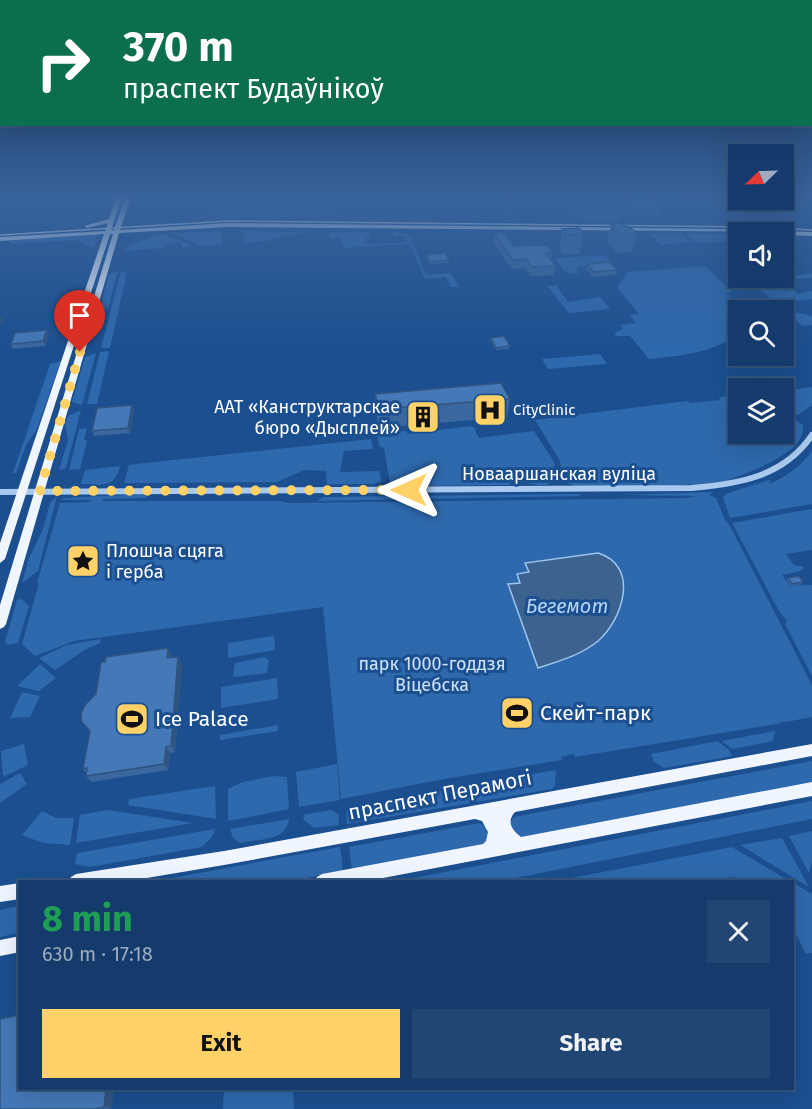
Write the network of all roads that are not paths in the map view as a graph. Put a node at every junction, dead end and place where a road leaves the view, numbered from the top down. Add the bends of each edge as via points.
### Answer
1 (103, 247) edge
2 (112, 247) edge
3 (104, 272) junction
4 (94, 273) junction
5 (89, 321) junction
6 (78, 322) junction
7 (80, 352) junction
8 (69, 353) junction
9 (63, 410) junction
10 (49, 411) junction
11 (812, 435) edge
12 (40, 491) junction
13 (0, 492) edge
14 (22, 492) junction
15 (0, 559) edge
16 (0, 624) edge
17 (812, 750) edge
18 (812, 789) edge
19 (511, 805) junction
20 (476, 812) junction
21 (522, 844) junction
22 (486, 852) junction
23 (88, 880) edge
24 (333, 880) edge
25 (18, 891) edge
26 (0, 894) edge
27 (18, 944) edge
28 (0, 948) edge

1 - 4 main road
2 - 3 main road
3 - 4 street
3 - 5 main road
4 - 6 main road
5 - 6 street
5 - 7 main road
6 - 8 main road
7 - 8 street
7 - 9 main road
8 - 10 main road
9 - 10 street
9 - 12 main road
10 - 14 main road
11 - 12 street, Новааршанская вуліца via 792,459 774,470 716,486 603,490
12 - 14 street, Новааршанская вуліца
12 - 16 main road
13 - 14 street, Новааршанская вуліца
14 - 15 main road
17 - 19 main road, праспект Перамогі
18 - 21 main road
19 - 20 main road, праспект Перамогі
19 - 21 main road via 503,818 504,828 509,837
20 - 22 main road via 486,816 495,831 495,841
20 - 23 main road, праспект Перамогі
21 - 22 main road
22 - 24 main road
25 - 26 main road
27 - 28 main road

